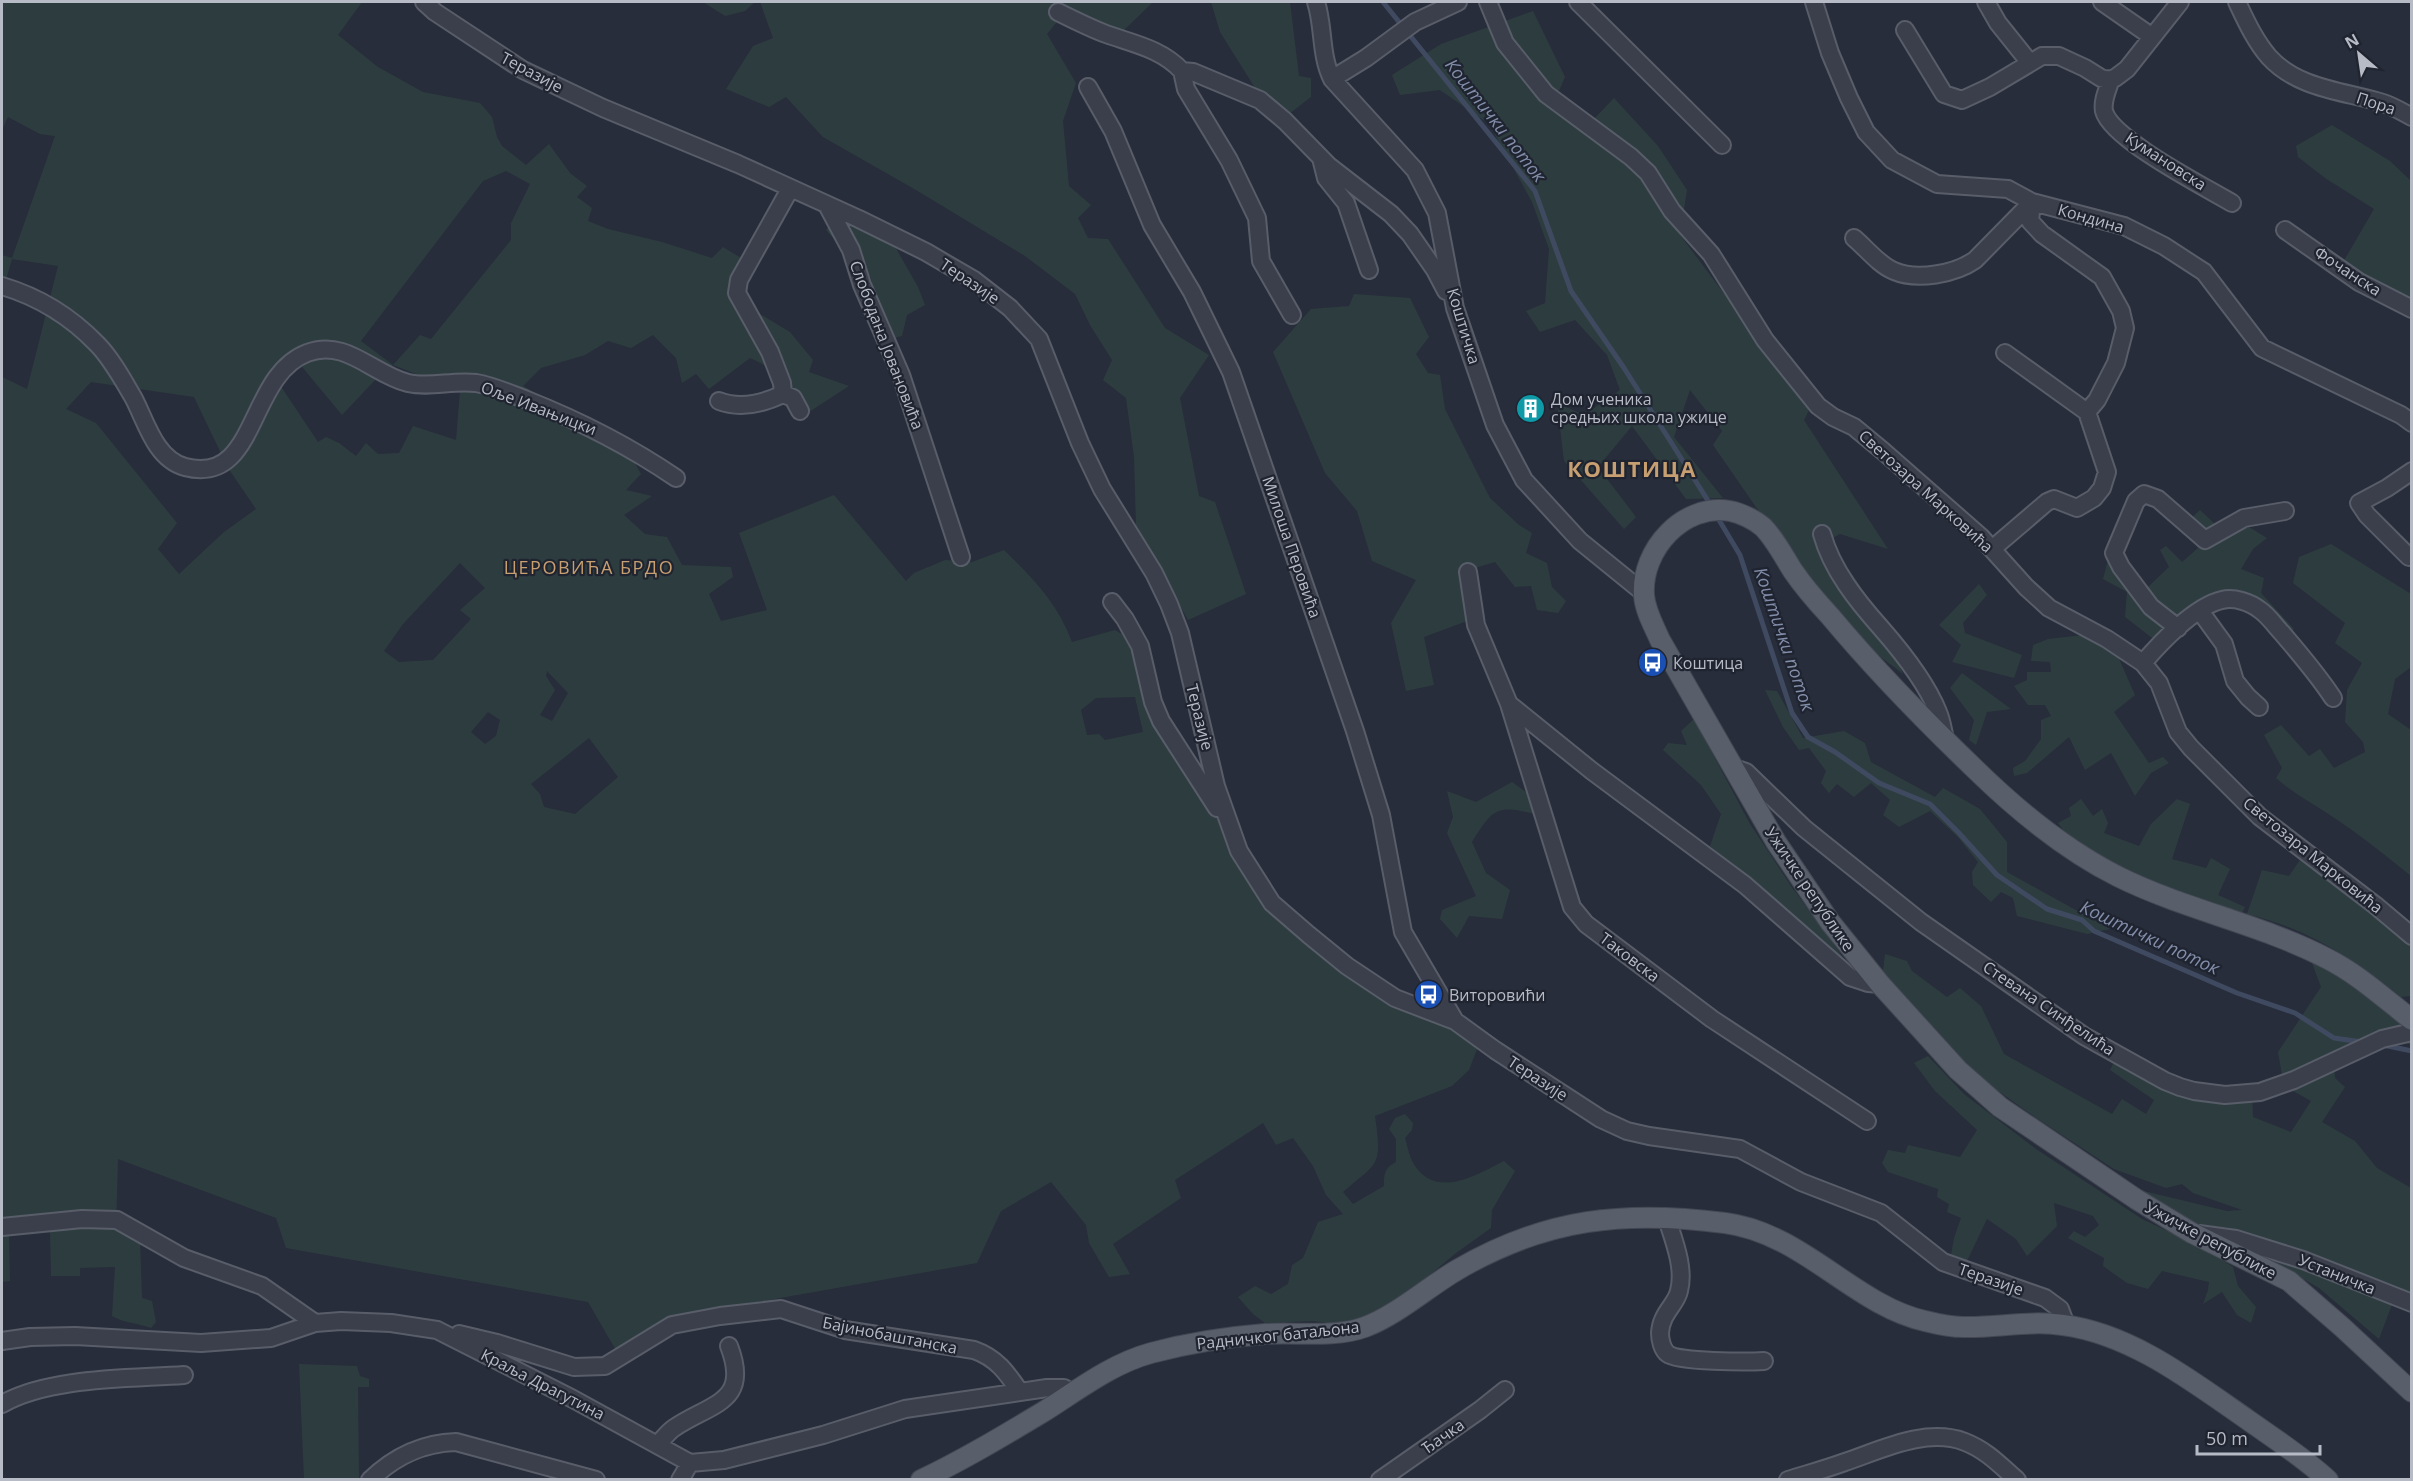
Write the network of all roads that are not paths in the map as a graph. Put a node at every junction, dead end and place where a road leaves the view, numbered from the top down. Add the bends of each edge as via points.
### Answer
1 (424, 2) edge
2 (1316, 2) edge
3 (1458, 2) edge
4 (1488, 2) edge
5 (1578, 2) edge
6 (1814, 2) edge
7 (1986, 2) edge
8 (2102, 2) edge
9 (2180, 2) edge
10 (2237, 2) edge
11 (1058, 12) dead end
12 (1905, 30) dead end
13 (2151, 36) junction
14 (2030, 63) junction
15 (1182, 71) junction
16 (1332, 79) junction
17 (2111, 79) junction
18 (1088, 87) dead end
19 (2412, 117) edge
20 (1722, 145) dead end
21 (1321, 158) junction
22 (790, 189) junction
23 (2032, 202) junction
24 (2232, 203) dead end
25 (827, 205) junction
26 (2285, 230) dead end
27 (1854, 238) dead end
28 (1369, 270) dead end
29 (2, 286) edge
30 (1455, 308) junction
31 (2412, 309) edge
32 (1292, 315) dead end
33 (2005, 352) dead end
34 (783, 394) junction
35 (719, 401) dead end
36 (800, 411) dead end
37 (2087, 412) junction
38 (2412, 423) edge
39 (2412, 471) edge
40 (676, 478) dead end
41 (2285, 511) dead end
42 (1822, 534) dead end
43 (1992, 549) junction
44 (961, 557) dead end
45 (2409, 557) dead end
46 (1468, 572) dead end
47 (1644, 592) junction
48 (1112, 602) dead end
49 (2200, 611) junction
50 (2178, 628) junction
51 (2143, 663) junction
52 (2333, 698) dead end
53 (1509, 704) junction
54 (2259, 707) dead end
55 (1945, 740) junction
56 (1734, 768) junction
57 (1228, 824) junction
58 (2412, 936) edge
59 (1880, 984) junction
60 (2412, 1020) edge
61 (1455, 1021) junction
62 (2412, 1032) edge
63 (1867, 1121) dead end
64 (1667, 1219) junction
65 (2, 1227) edge
66 (2192, 1233) junction
67 (2412, 1304) edge
68 (315, 1323) junction
69 (2066, 1325) junction
70 (437, 1330) junction
71 (2, 1341) edge
72 (729, 1346) dead end
73 (1764, 1361) dead end
74 (184, 1375) dead end
75 (1505, 1390) dead end
76 (1020, 1392) junction
77 (2412, 1392) edge
78 (1071, 1394) junction
79 (2, 1404) edge
80 (658, 1444) junction
81 (690, 1464) junction
82 (370, 1479) edge
83 (596, 1479) edge
84 (680, 1479) edge
85 (921, 1479) edge
86 (1380, 1479) edge
87 (1788, 1479) edge
88 (2017, 1479) edge
89 (2328, 1479) edge

1 - 22 street, Теразије via 523,70
2 - 16 street, Коштичка
3 - 16 street via 1415,22
4 - 43 street, Светозара Марковића via 1505,43 1546,94 1648,173 1672,211 1711,254 1765,340 1818,406 1854,427
5 - 20 street
6 - 23 street, Кондина via 1849,98 1866,132 1892,160 1937,184 2008,189
7 - 14 street
8 - 13 street
9 - 13 street
10 - 19 street, Пора via 2262,48 2288,72 2308,83 2385,104
11 - 15 street via 1090,28 1153,49
12 - 14 street via 1944,94 1962,100
13 - 17 street via 2127,69
14 - 17 street via 2042,56 2059,56 2101,78
15 - 21 street via 1260,99
15 - 32 street via 1186,89 1229,160 1257,218 1261,261
16 - 30 street, Коштичка via 1415,170 1437,213
17 - 24 street, Кумановска via 2104,110 2110,123 2146,152
18 - 61 street, Милоша Перовића via 1113,131 1152,225 1192,292 1231,372 1381,815 1403,933
21 - 28 street via 1326,178 1346,203
21 - 30 street via 1410,234
22 - 25 street, Теразије
22 - 34 street via 739,280 737,293 770,352
23 - 27 street via 1976,260 1948,271 1907,275 1891,270
23 - 37 street via 2030,221 2102,277 2121,311 2125,328 2116,363
23 - 38 street, Кондина via 2124,226 2164,246 2204,272 2262,348
25 - 44 street, Слободана Јовановића via 852,250 862,285 902,375
25 - 57 street, Теразије via 926,252 974,280 1010,308 1039,339 1102,489 1169,604 1180,633
26 - 31 street, Фочанска via 2359,282
29 - 40 street, Оље Ивањицки via 30,294 65,315 99,345 132,395 156,442 171,460 184,466 203,469 226,463 240,448 268,388 284,368 306,353 331,349 350,353 406,382 466,382 500,389 609,436
30 - 47 street, Коштичка via 1496,425 1524,480 1580,541
33 - 37 street
34 - 35 street via 751,405 731,406
34 - 36 street via 793,398
37 - 43 street via 2107,472 2102,488 2077,508 2054,499 2046,502
39 - 45 street via 2359,503
41 - 50 street via 2244,518 2205,540 2158,499 2144,494 2136,501 2114,553 2151,607
42 - 55 street via 1848,586 1921,681 1938,712
43 - 51 street, Светозара Марковића via 2049,608
46 - 53 street, Таковска via 1476,626
47 - 55 main road, Ужичке републике via 1647,567 1658,546 1679,522 1698,513 1729,511 1747,517 1764,528 1831,618
47 - 56 main road, Ужичке републике via 1660,640
48 - 57 street via 1140,646 1161,721
49 - 50 street
49 - 52 street via 2222,599 2246,601 2261,610
49 - 54 street via 2224,644 2235,681
50 - 51 street
51 - 58 street, Светозара Марковића via 2159,683 2178,732 2191,748 2260,817
53 - 59 street, Таковска via 1745,885 1850,977
53 - 63 street, Таковска via 1572,907 1586,924 1712,1019
55 - 60 main road, Ужичке републике via 2034,823 2093,862 2177,903 2327,958
56 - 59 main road, Ужичке републике via 1808,891
56 - 62 street, Стевана Синђелића via 1746,772 1804,828 1921,922 2085,1036 2165,1081 2194,1091 2251,1093 2294,1080 2382,1039
57 - 61 street, Теразије via 1239,851 1272,903 1347,966 1395,998
59 - 66 main road, Ужичке републике via 1958,1071 2000,1107
61 - 69 street, Теразије via 1601,1119 1648,1136 1740,1149 1801,1182 1881,1213 1943,1262 2045,1298 2060,1309
64 - 69 main road, Радничког батаљона via 1724,1223 1760,1233 1807,1255 1884,1306 1915,1319 1960,1328 2029,1323
64 - 73 street via 1680,1272 1679,1293 1664,1315 1660,1333 1667,1354 1682,1359
64 - 78 main road, Радничког батаљона via 1611,1218 1546,1229 1472,1261 1365,1326 1232,1337 1151,1353 1119,1364
65 - 68 street via 82,1219 117,1220 184,1258 262,1286
66 - 67 street, Устаничка via 2236,1239 2303,1260
66 - 77 main road, Ужичке републике via 2289,1281
68 - 70 street, Краља Драгутина via 392,1323
68 - 71 street, Краља Драгутина via 271,1338 201,1343 75,1336
69 - 89 main road, Радничког батаљона via 2117,1340 2163,1364 2197,1384
70 - 76 street, Бајинобаштанска via 497,1342 574,1367 605,1365 672,1325 781,1309 845,1330 985,1354 1003,1367
70 - 80 street, Краља Драгутина
72 - 80 street via 735,1362 732,1393 720,1404 673,1429
74 - 79 street via 42,1388
75 - 86 street, Ђачка
76 - 78 street via 1060,1388
76 - 81 street via 905,1409 823,1435 724,1460
78 - 85 main road, Радничког батаљона via 1003,1437
80 - 81 street, Краља Драгутина
81 - 84 street
82 - 83 street via 412,1449 456,1442
87 - 88 street via 1893,1443 1942,1437 1984,1452

